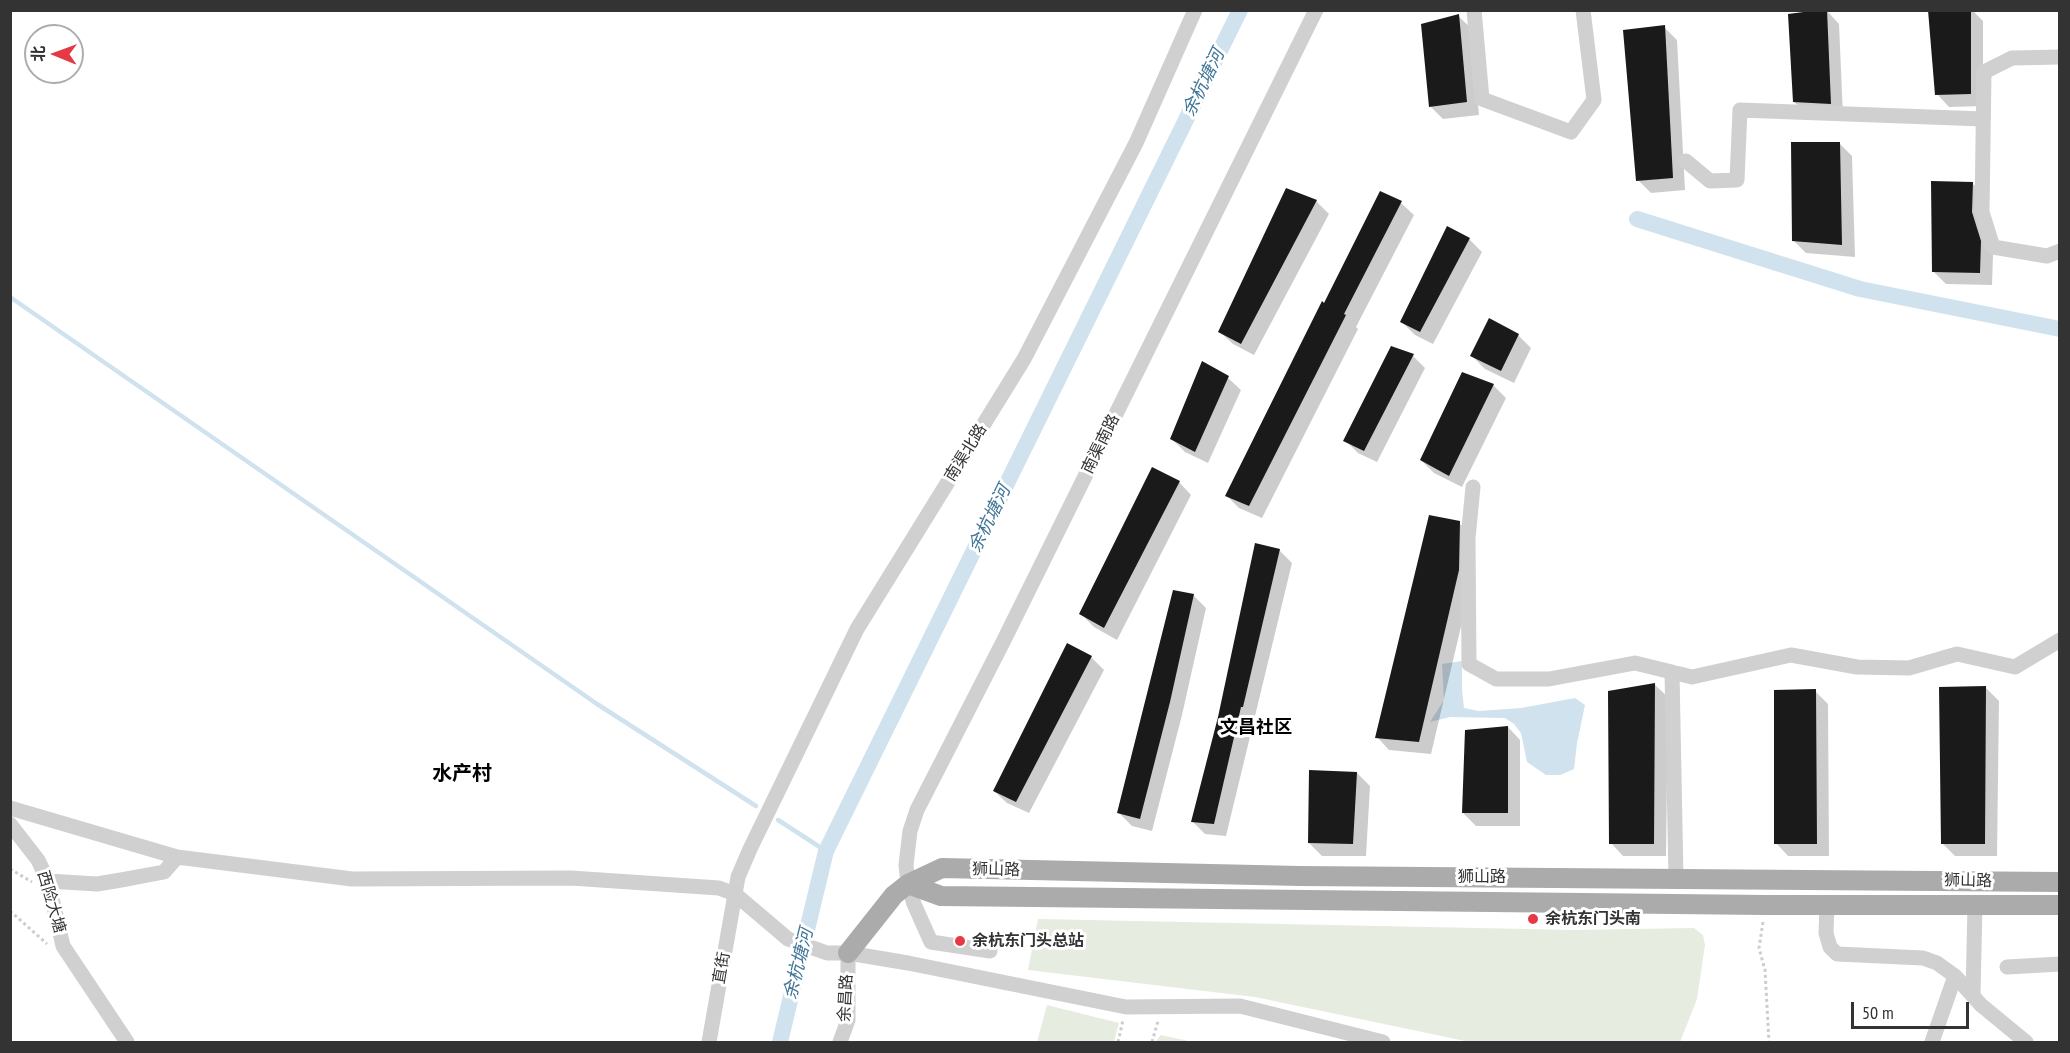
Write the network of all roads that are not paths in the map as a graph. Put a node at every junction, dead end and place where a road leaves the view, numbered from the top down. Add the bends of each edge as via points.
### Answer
1 (1195, 10) edge
2 (1316, 10) edge
3 (1474, 10) edge
4 (1583, 10) edge
5 (2060, 57) edge
6 (1983, 119) junction
7 (1686, 161) dead end
8 (2060, 251) edge
9 (1473, 487) dead end
10 (2060, 640) edge
11 (1672, 672) junction
12 (10, 808) edge
13 (10, 824) edge
14 (177, 857) junction
15 (1676, 879) junction
16 (48, 881) junction
17 (2060, 882) edge
18 (908, 884) junction
19 (735, 894) junction
20 (1827, 905) junction
21 (1975, 905) junction
22 (2060, 905) edge
23 (990, 951) dead end
24 (848, 953) junction
25 (2060, 964) edge
26 (2007, 967) dead end
27 (1955, 976) junction
28 (1973, 995) junction
29 (127, 1042) edge
30 (709, 1042) edge
31 (840, 1042) edge
32 (1383, 1042) edge
33 (1932, 1042) edge
34 (2026, 1042) edge

1 - 19 street, 南渠北路 via 1136,144 1023,359 857,629 750,849
2 - 18 street, 南渠南路 via 917,810 910,831
3 - 4 street via 1482,99 1571,132 1594,100
5 - 6 street via 2012,58 1984,72
6 - 7 street via 1740,110 1737,180 1710,181
6 - 8 street via 1982,212 1993,247 2047,256
9 - 11 street via 1468,538 1468,664 1496,679 1550,679 1635,663
10 - 11 street via 2015,667 1957,654 1909,668 1857,667 1791,656 1692,677
11 - 15 street
12 - 14 street
13 - 16 street, 西险大塘 via 38,860
14 - 16 street via 164,872 132,878 97,884
14 - 19 street via 351,879 571,878 719,888
15 - 17 main road, 狮山路
15 - 18 main road, 狮山路 via 942,868
16 - 29 street, 西险大塘 via 63,946
18 - 20 main road, 狮山路 via 940,896
18 - 23 street, 南渠南路 via 931,942
18 - 24 main road, 狮山路 via 894,895
19 - 24 street via 788,939 827,953
19 - 30 street, 直街
20 - 21 main road, 狮山路
20 - 27 street via 1826,933 1837,954 1923,958
21 - 22 main road, 狮山路
21 - 28 street
24 - 31 street, 余昌路 via 848,1020
24 - 32 street via 1126,1007 1240,1005
25 - 26 street
27 - 28 street
27 - 33 street
28 - 34 street

